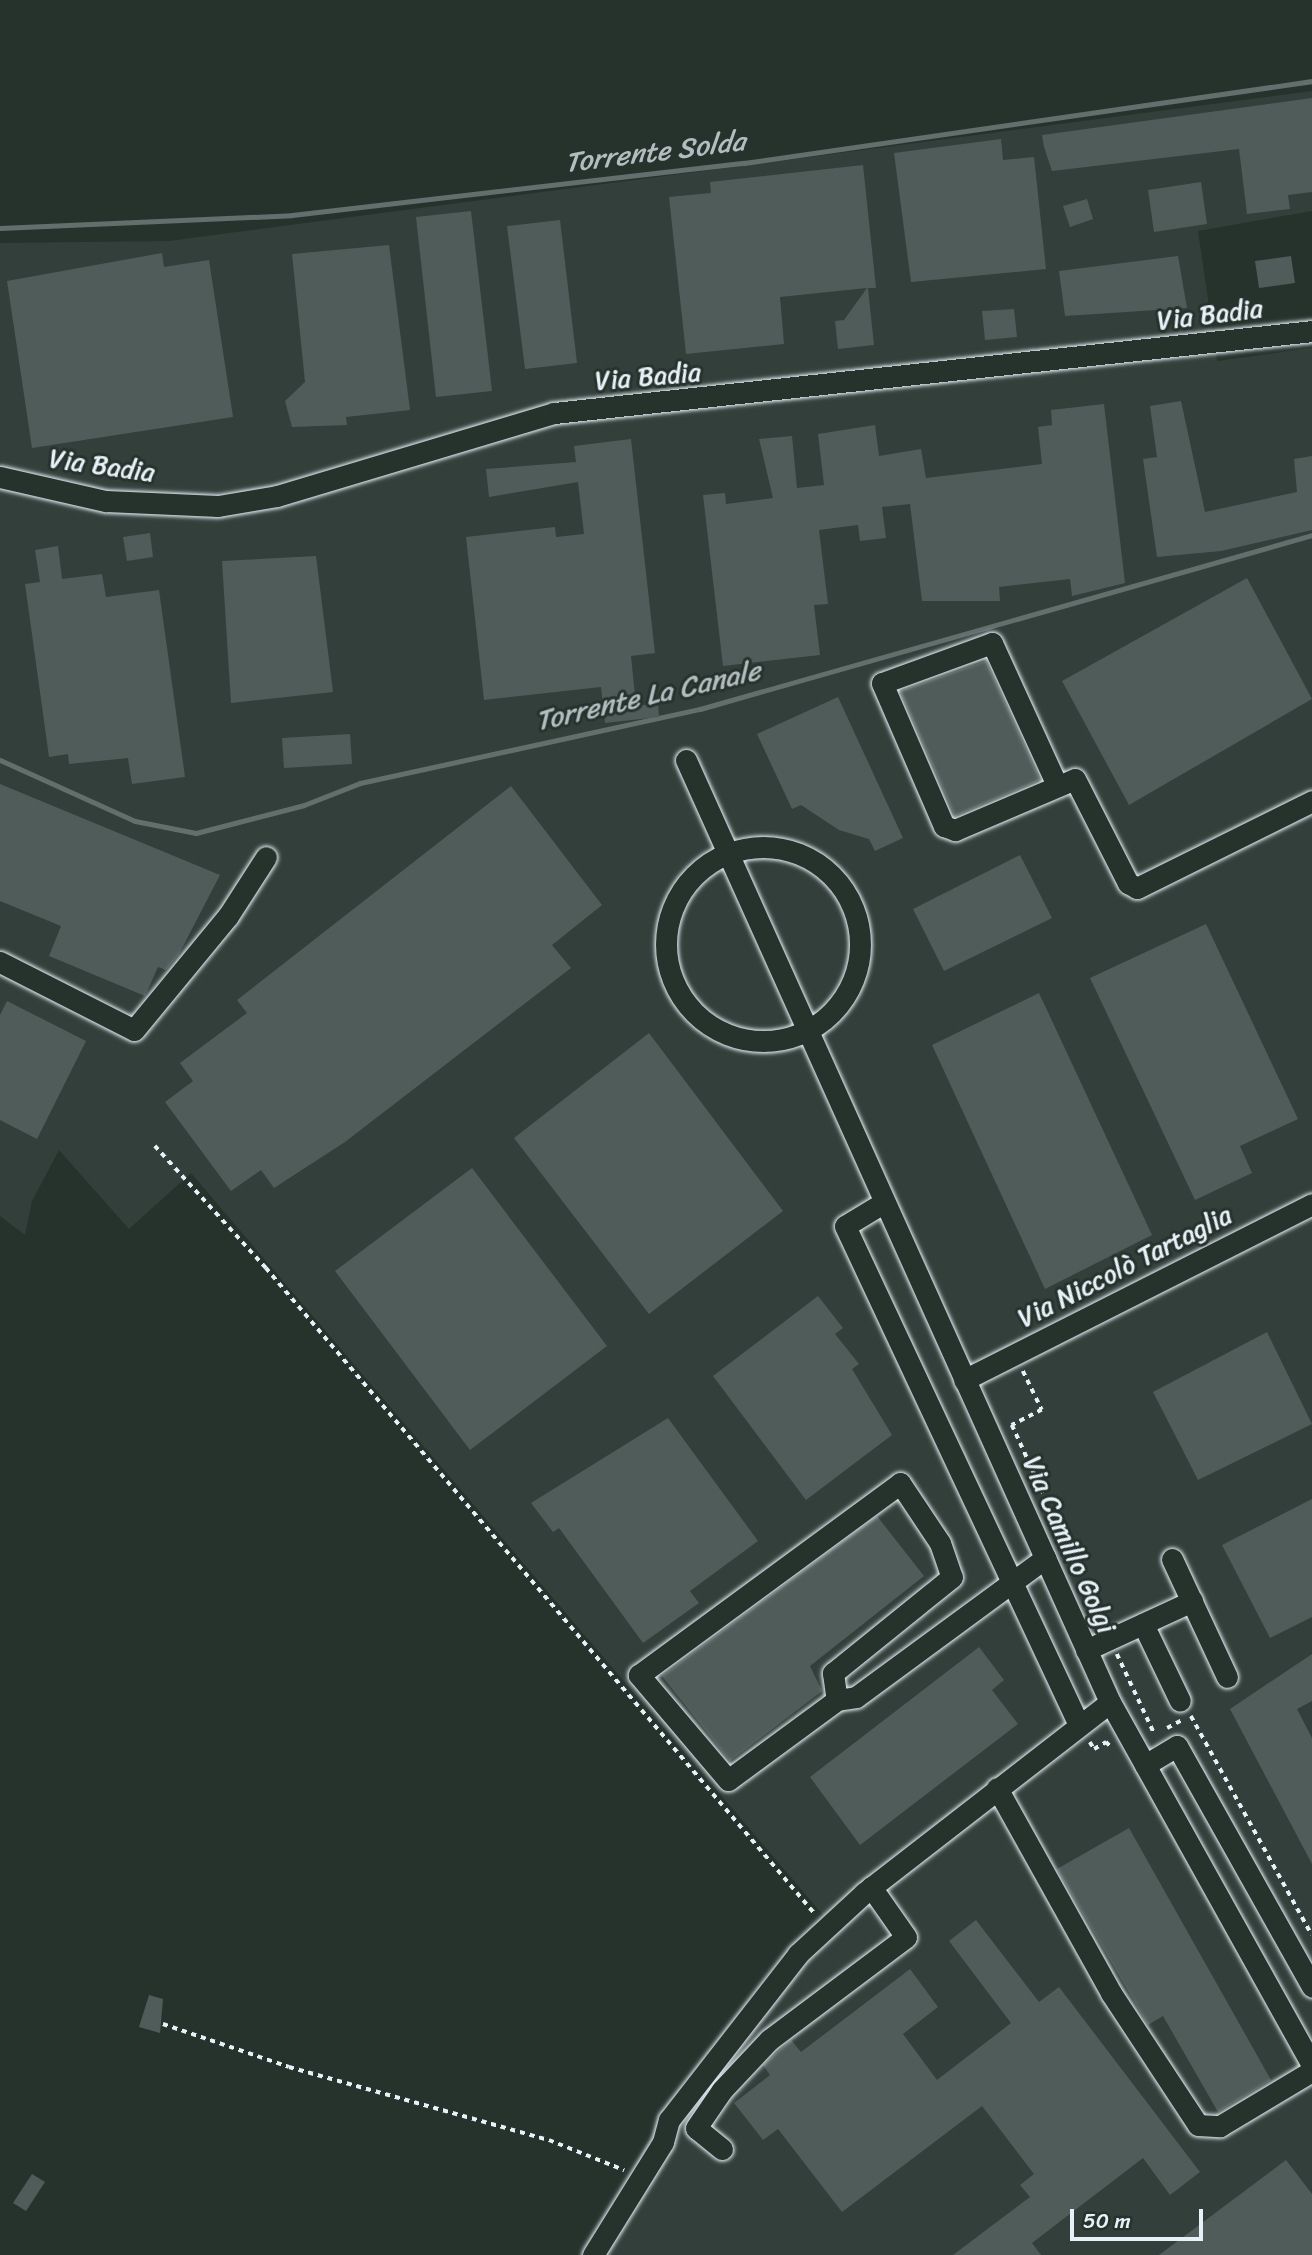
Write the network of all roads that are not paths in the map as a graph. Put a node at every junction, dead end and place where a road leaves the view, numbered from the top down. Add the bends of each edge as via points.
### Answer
1 (1312, 331) edge
2 (0, 477) edge
3 (687, 760) dead end
4 (1056, 783) junction
5 (1312, 801) edge
6 (725, 854) junction
7 (267, 857) dead end
8 (0, 962) edge
9 (804, 1033) junction
10 (883, 1203) junction
11 (1312, 1204) edge
12 (964, 1380) junction
13 (1045, 1558) junction
14 (1172, 1559) dead end
15 (1010, 1583) junction
16 (1192, 1601) junction
17 (1143, 1624) junction
18 (1086, 1650) junction
19 (1227, 1677) dead end
20 (837, 1700) junction
21 (1180, 1701) dead end
22 (1110, 1702) junction
23 (1079, 1725) junction
24 (1145, 1765) junction
25 (997, 1788) junction
26 (871, 1887) junction
27 (1312, 1987) edge
28 (1309, 2054) edge
29 (1312, 2071) edge
30 (722, 2149) dead end
31 (593, 2255) edge

1 - 2 street, Via Badia via 554,414 277,496 218,506 106,501
3 - 6 street, Via Camillo Golgi
4 - 4 street via 992,643 882,683 949,830
4 - 5 street via 1070,778 1081,784 1128,883 1137,888
6 - 9 street, Via Camillo Golgi
6 - 9 street via 758,847 791,851 821,866 853,911 860,954 851,987 832,1014
6 - 9 street via 699,870 675,904 666,954 674,984 690,1010 734,1036 774,1041
7 - 8 street via 228,916 134,1030
9 - 10 street, Via Camillo Golgi
10 - 12 street, Via Camillo Golgi
10 - 15 street via 845,1226
11 - 12 street, Via Niccolò Tartaglia
12 - 13 street, Via Camillo Golgi
13 - 15 street
13 - 18 street, Via Camillo Golgi
14 - 16 street
15 - 20 street via 856,1697
15 - 23 street
16 - 17 street
16 - 19 street
17 - 18 street
17 - 21 street
18 - 22 street, Via Camillo Golgi
20 - 20 street via 833,1673 952,1577 940,1543 900,1483 639,1675 729,1780
22 - 23 street
22 - 24 street, Via Camillo Golgi
23 - 25 street
24 - 27 street via 1177,1746
24 - 28 street, Via Camillo Golgi
25 - 26 street
25 - 29 street via 1111,1993 1198,2125 1213,2129
26 - 30 street via 906,1937 769,2040 722,2090 696,2128
26 - 31 street via 826,1926 669,2120 642,2177

